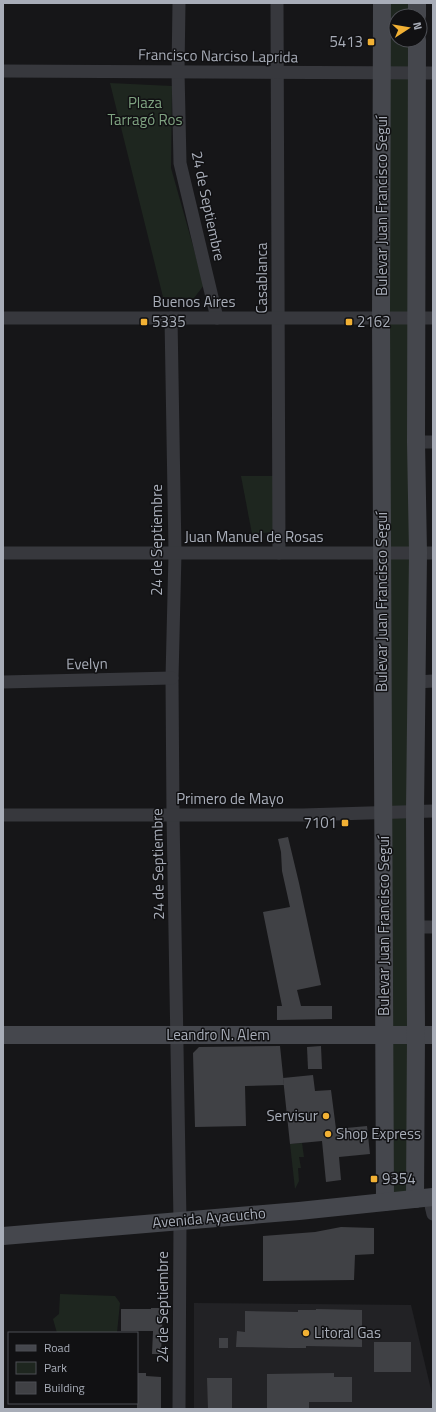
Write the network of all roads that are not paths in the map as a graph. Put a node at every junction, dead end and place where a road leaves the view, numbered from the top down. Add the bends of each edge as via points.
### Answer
1 (179, 3) edge
2 (277, 3) edge
3 (382, 3) edge
4 (419, 48) edge
5 (3, 71) edge
6 (178, 71) junction
7 (277, 73) junction
8 (382, 73) junction
9 (425, 74) edge
10 (3, 318) edge
11 (171, 318) junction
12 (217, 318) junction
13 (278, 318) junction
14 (381, 318) junction
15 (425, 318) edge
16 (425, 442) edge
17 (3, 553) edge
18 (174, 553) junction
19 (279, 553) junction
20 (382, 553) junction
21 (426, 553) edge
22 (172, 678) junction
23 (425, 681) edge
24 (3, 682) edge
25 (415, 811) junction
26 (433, 811) edge
27 (383, 813) junction
28 (3, 815) edge
29 (173, 815) junction
30 (415, 927) junction
31 (433, 927) edge
32 (425, 1034) edge
33 (3, 1035) edge
34 (176, 1035) junction
35 (384, 1036) junction
36 (385, 1202) junction
37 (427, 1202) edge
38 (180, 1221) junction
39 (3, 1236) edge
40 (179, 1409) edge

1 - 6 street, 24 de Septiembre
2 - 7 street, Casablanca
3 - 8 main road, Bulevar Juan Francisco Seguí
4 - 9 main road, Bulevar Juan Francisco Seguí
5 - 6 street, Francisco Narciso Laprida
6 - 7 street, Francisco Narciso Laprida
6 - 12 street, 24 de Septiembre via 180,163
7 - 8 street, Francisco Narciso Laprida
7 - 13 street, Casablanca
8 - 9 street, Francisco Narciso Laprida
8 - 14 main road, Bulevar Juan Francisco Seguí
9 - 15 main road, Bulevar Juan Francisco Seguí
10 - 11 street, Buenos Aires
11 - 12 street, Buenos Aires
11 - 18 street, 24 de Septiembre
12 - 13 street, Buenos Aires
13 - 14 street, Buenos Aires
13 - 19 street, Casablanca
14 - 15 street, Buenos Aires
14 - 20 main road, Bulevar Juan Francisco Seguí
15 - 16 main road, Bulevar Juan Francisco Seguí
16 - 21 main road, Bulevar Juan Francisco Seguí
17 - 18 street, Juan Manuel de Rosas
18 - 19 street, Juan Manuel de Rosas
18 - 22 street, 24 de Septiembre
19 - 20 street, Juan Manuel de Rosas
20 - 21 street, Juan Manuel de Rosas
20 - 27 main road, Bulevar Juan Francisco Seguí
21 - 23 main road, Bulevar Juan Francisco Seguí
22 - 24 street, Evelyn
22 - 29 street, 24 de Septiembre
23 - 25 main road, Bulevar Juan Francisco Seguí
25 - 26 street, Primero de Mayo
25 - 27 street, Primero de Mayo
25 - 30 main road, Bulevar Juan Francisco Seguí
27 - 29 street, Primero de Mayo
27 - 35 main road, Bulevar Juan Francisco Seguí
28 - 29 street, Primero de Mayo
29 - 34 street, 24 de Septiembre
30 - 31 street
30 - 32 main road, Bulevar Juan Francisco Seguí
32 - 35 main road, Leandro N. Alem
32 - 37 main road, Bulevar Juan Francisco Seguí
33 - 34 main road, Leandro N. Alem
34 - 35 main road, Leandro N. Alem
34 - 38 street, 24 de Septiembre
35 - 36 main road, Bulevar Juan Francisco Seguí
36 - 37 main road, Avenida Ayacucho
36 - 38 main road, Avenida Ayacucho
38 - 39 main road, Avenida Ayacucho
38 - 40 street, 24 de Septiembre

